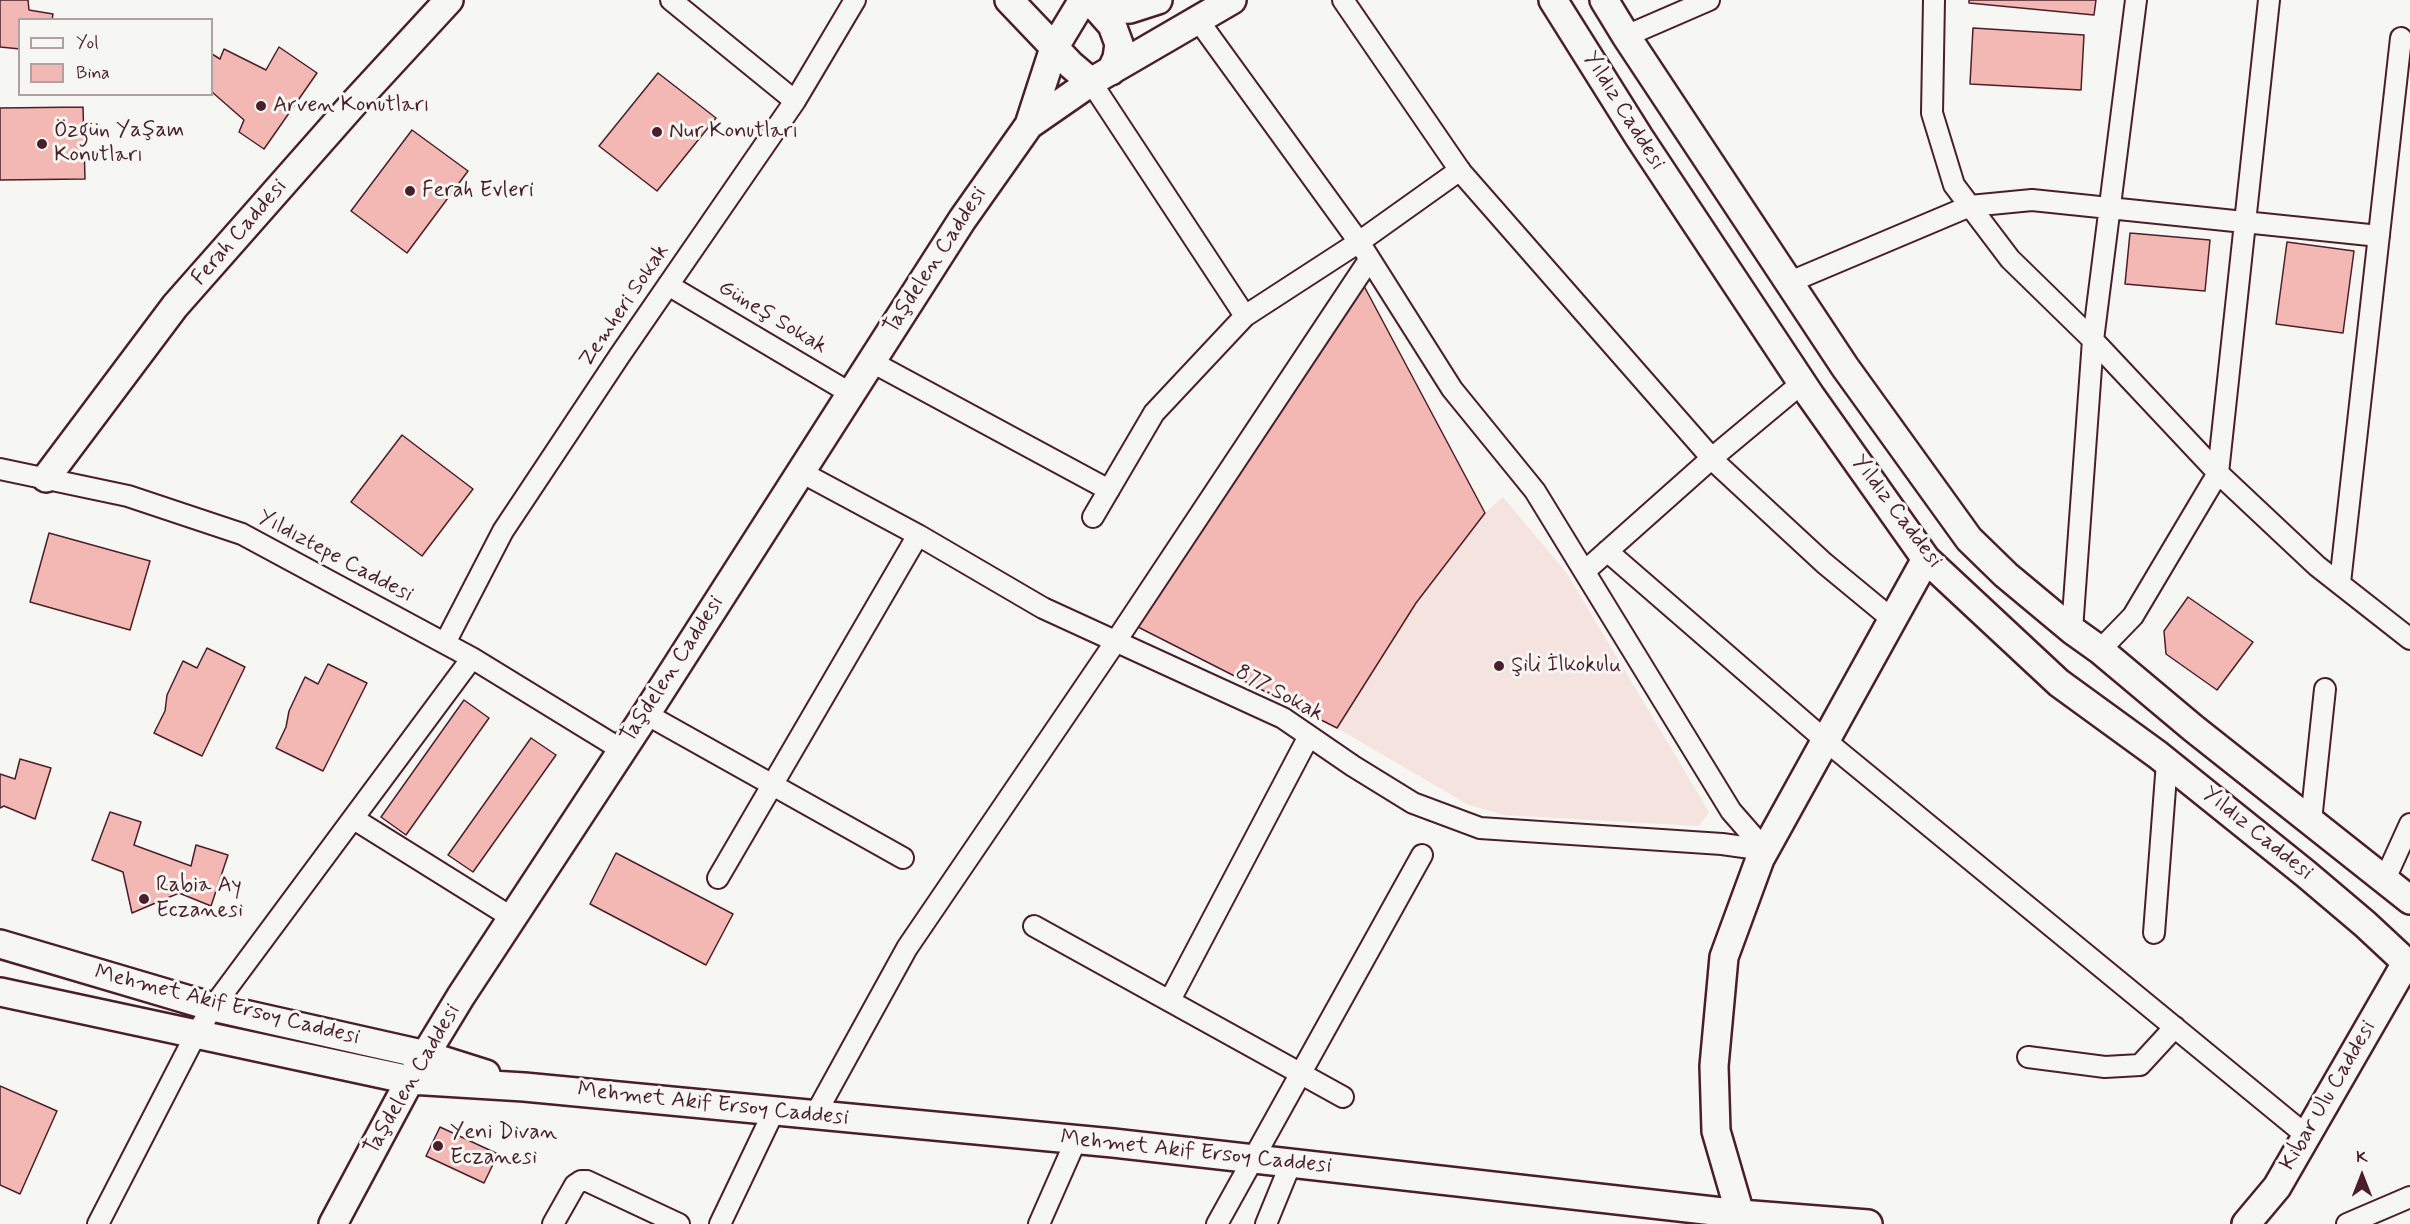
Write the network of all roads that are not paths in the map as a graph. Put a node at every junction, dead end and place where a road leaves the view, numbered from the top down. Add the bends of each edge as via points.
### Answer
1 (449, 0) edge
2 (671, 0) edge
3 (855, 0) edge
4 (1009, 0) edge
5 (1158, 0) edge
6 (1232, 0) edge
7 (1343, 0) edge
8 (1553, 0) edge
9 (1604, 0) edge
10 (1709, 0) edge
11 (1934, 0) edge
12 (2136, 0) edge
13 (2269, 0) edge
14 (1086, 2) edge
15 (1198, 20) junction
16 (1626, 36) junction
17 (2400, 38) dead end
18 (1054, 48) junction
19 (1101, 76) junction
20 (795, 101) junction
21 (1029, 125) junction
22 (1460, 170) junction
23 (1970, 206) junction
24 (2109, 208) junction
25 (2245, 222) junction
26 (2379, 236) junction
27 (1359, 242) junction
28 (1370, 260) junction
29 (1790, 282) junction
30 (668, 285) junction
31 (1245, 316) junction
32 (2093, 340) junction
33 (870, 361) junction
34 (1803, 383) junction
35 (850, 393) junction
36 (1712, 458) junction
37 (0, 469) edge
38 (799, 471) junction
39 (2218, 473) junction
40 (46, 478) junction
41 (1109, 490) junction
42 (1094, 517) dead end
43 (918, 534) junction
44 (1607, 551) junction
45 (1926, 559) junction
46 (1584, 571) junction
47 (2340, 583) junction
48 (1893, 620) junction
49 (2072, 630) junction
50 (2410, 639) edge
51 (1116, 641) junction
52 (445, 644) junction
53 (2100, 650) junction
54 (472, 658) junction
55 (2325, 689) dead end
56 (645, 714) junction
57 (1309, 736) junction
58 (1826, 741) junction
59 (622, 750) junction
60 (2167, 762) junction
61 (772, 785) junction
62 (354, 819) junction
63 (2311, 821) junction
64 (2410, 824) edge
65 (1765, 850) junction
66 (1422, 855) dead end
67 (903, 858) dead end
68 (718, 878) dead end
69 (2385, 879) junction
70 (2410, 900) edge
71 (511, 917) junction
72 (1034, 926) dead end
73 (2154, 933) dead end
74 (0, 944) edge
75 (2408, 965) edge
76 (0, 992) edge
77 (1170, 1000) junction
78 (213, 1007) junction
79 (2175, 1027) junction
80 (196, 1034) junction
81 (426, 1055) junction
82 (2028, 1057) dead end
83 (1300, 1073) junction
84 (410, 1080) junction
85 (524, 1087) junction
86 (1343, 1097) dead end
87 (774, 1111) junction
88 (814, 1115) junction
89 (2307, 1136) junction
90 (1076, 1140) junction
91 (1252, 1158) junction
92 (1291, 1163) junction
93 (2410, 1197) edge
94 (1741, 1219) edge
95 (98, 1224) edge
96 (333, 1224) edge
97 (553, 1224) edge
98 (679, 1224) edge
99 (720, 1224) edge
100 (1038, 1224) edge
101 (1217, 1224) edge
102 (1266, 1224) edge
103 (1869, 1224) edge
104 (2246, 1224) edge
105 (2347, 1224) edge

1 - 40 main road, Ferah Caddesi via 175,306
2 - 20 street
3 - 20 street, Zemheri Sokak
4 - 18 main road
5 - 14 main road via 1130,9
6 - 15 main road
7 - 22 street
8 - 34 main road, Yıldız Caddesi
9 - 16 main road, Yıldız Caddesi
10 - 16 street
11 - 23 street via 1932,113 1954,185
12 - 24 street
13 - 25 street
14 - 18 main road
14 - 19 main road via 1112,25 1119,44 1117,58
15 - 19 main road
15 - 27 street
16 - 29 main road, Yıldız Caddesi
17 - 26 street
18 - 19 main road
18 - 21 main road
19 - 21 main road
19 - 31 street
20 - 30 street, Zemheri Sokak
21 - 33 main road, Taşdelen Caddesi
22 - 27 street
22 - 36 street
23 - 24 street via 2032,200
23 - 29 street
23 - 32 street via 2010,259
24 - 25 street
24 - 32 street
25 - 26 street
25 - 39 street
26 - 47 street
27 - 28 street
27 - 31 street
28 - 46 street via 1452,389 1535,491
28 - 51 street
29 - 49 main road, Yıldız Caddesi via 1845,367 1969,539
30 - 35 street, Güneş Sokak
30 - 52 street, Zemheri Sokak via 503,531
31 - 41 street via 1154,413
32 - 39 street
32 - 49 street
33 - 35 main road, Taşdelen Caddesi
33 - 41 street
34 - 36 street
34 - 45 main road, Yıldız Caddesi
35 - 38 main road, Taşdelen Caddesi
36 - 44 street
36 - 48 street via 1824,563
37 - 40 street, Yıldıztepe Caddesi
38 - 43 street, 877.Sokak
38 - 56 main road, Taşdelen Caddesi
39 - 47 street
39 - 53 street via 2133,616
40 - 52 street, Yıldıztepe Caddesi via 128,496 242,534
41 - 42 street
43 - 51 street, 877.Sokak via 1043,608
43 - 61 street
44 - 46 street
44 - 58 street
45 - 48 main road
45 - 60 main road, Yıldız Caddesi via 2059,683
46 - 65 street via 1731,811
47 - 50 street
48 - 58 main road
49 - 53 main road, Yıldız Caddesi
51 - 57 street, 877.Sokak via 1284,718
51 - 88 street via 907,948
52 - 54 street, Yıldıztepe Caddesi
53 - 63 main road, Yıldız Caddesi
54 - 59 street, Yıldıztepe Caddesi
54 - 62 street
55 - 63 street
56 - 59 main road, Taşdelen Caddesi
56 - 61 street
57 - 65 street, 877.Sokak via 1413,803 1480,828
57 - 77 street
58 - 65 main road
58 - 79 street
59 - 71 main road, Taşdelen Caddesi
60 - 73 street
60 - 75 main road, Yıldız Caddesi via 2306,873
61 - 67 street
61 - 68 street
62 - 71 street
62 - 78 street
63 - 69 main road, Yıldız Caddesi
64 - 69 street
65 - 94 main road via 1724,957 1714,1066 1716,1131
66 - 83 street
69 - 70 main road, Yıldız Caddesi
71 - 81 main road, Taşdelen Caddesi
72 - 77 street
74 - 78 main road, Mehmet Akif Ersoy Caddesi
75 - 89 main road, Kibar Ulu Caddesi
76 - 80 main road, Mehmet Akif Ersoy Caddesi
77 - 83 street
78 - 80 street
78 - 81 main road, Mehmet Akif Ersoy Caddesi
79 - 82 street via 2140,1065 2105,1067
79 - 89 street
80 - 84 main road, Mehmet Akif Ersoy Caddesi
80 - 95 street
81 - 84 main road, Taşdelen Caddesi
81 - 85 main road, Mehmet Akif Ersoy Caddesi
83 - 86 street
83 - 91 street
84 - 85 main road, Mehmet Akif Ersoy Caddesi
84 - 96 main road, Taşdelen Caddesi
85 - 87 main road, Mehmet Akif Ersoy Caddesi
87 - 88 main road, Mehmet Akif Ersoy Caddesi
87 - 99 street
88 - 90 main road, Mehmet Akif Ersoy Caddesi
89 - 104 main road, Kibar Ulu Caddesi via 2277,1187
90 - 91 main road, Mehmet Akif Ersoy Caddesi
90 - 100 street
91 - 92 main road, Mehmet Akif Ersoy Caddesi
91 - 101 street
92 - 94 main road, Mehmet Akif Ersoy Caddesi
92 - 102 street
93 - 105 street
94 - 103 main road, Mehmet Akif Ersoy Caddesi
97 - 98 street via 580,1181

